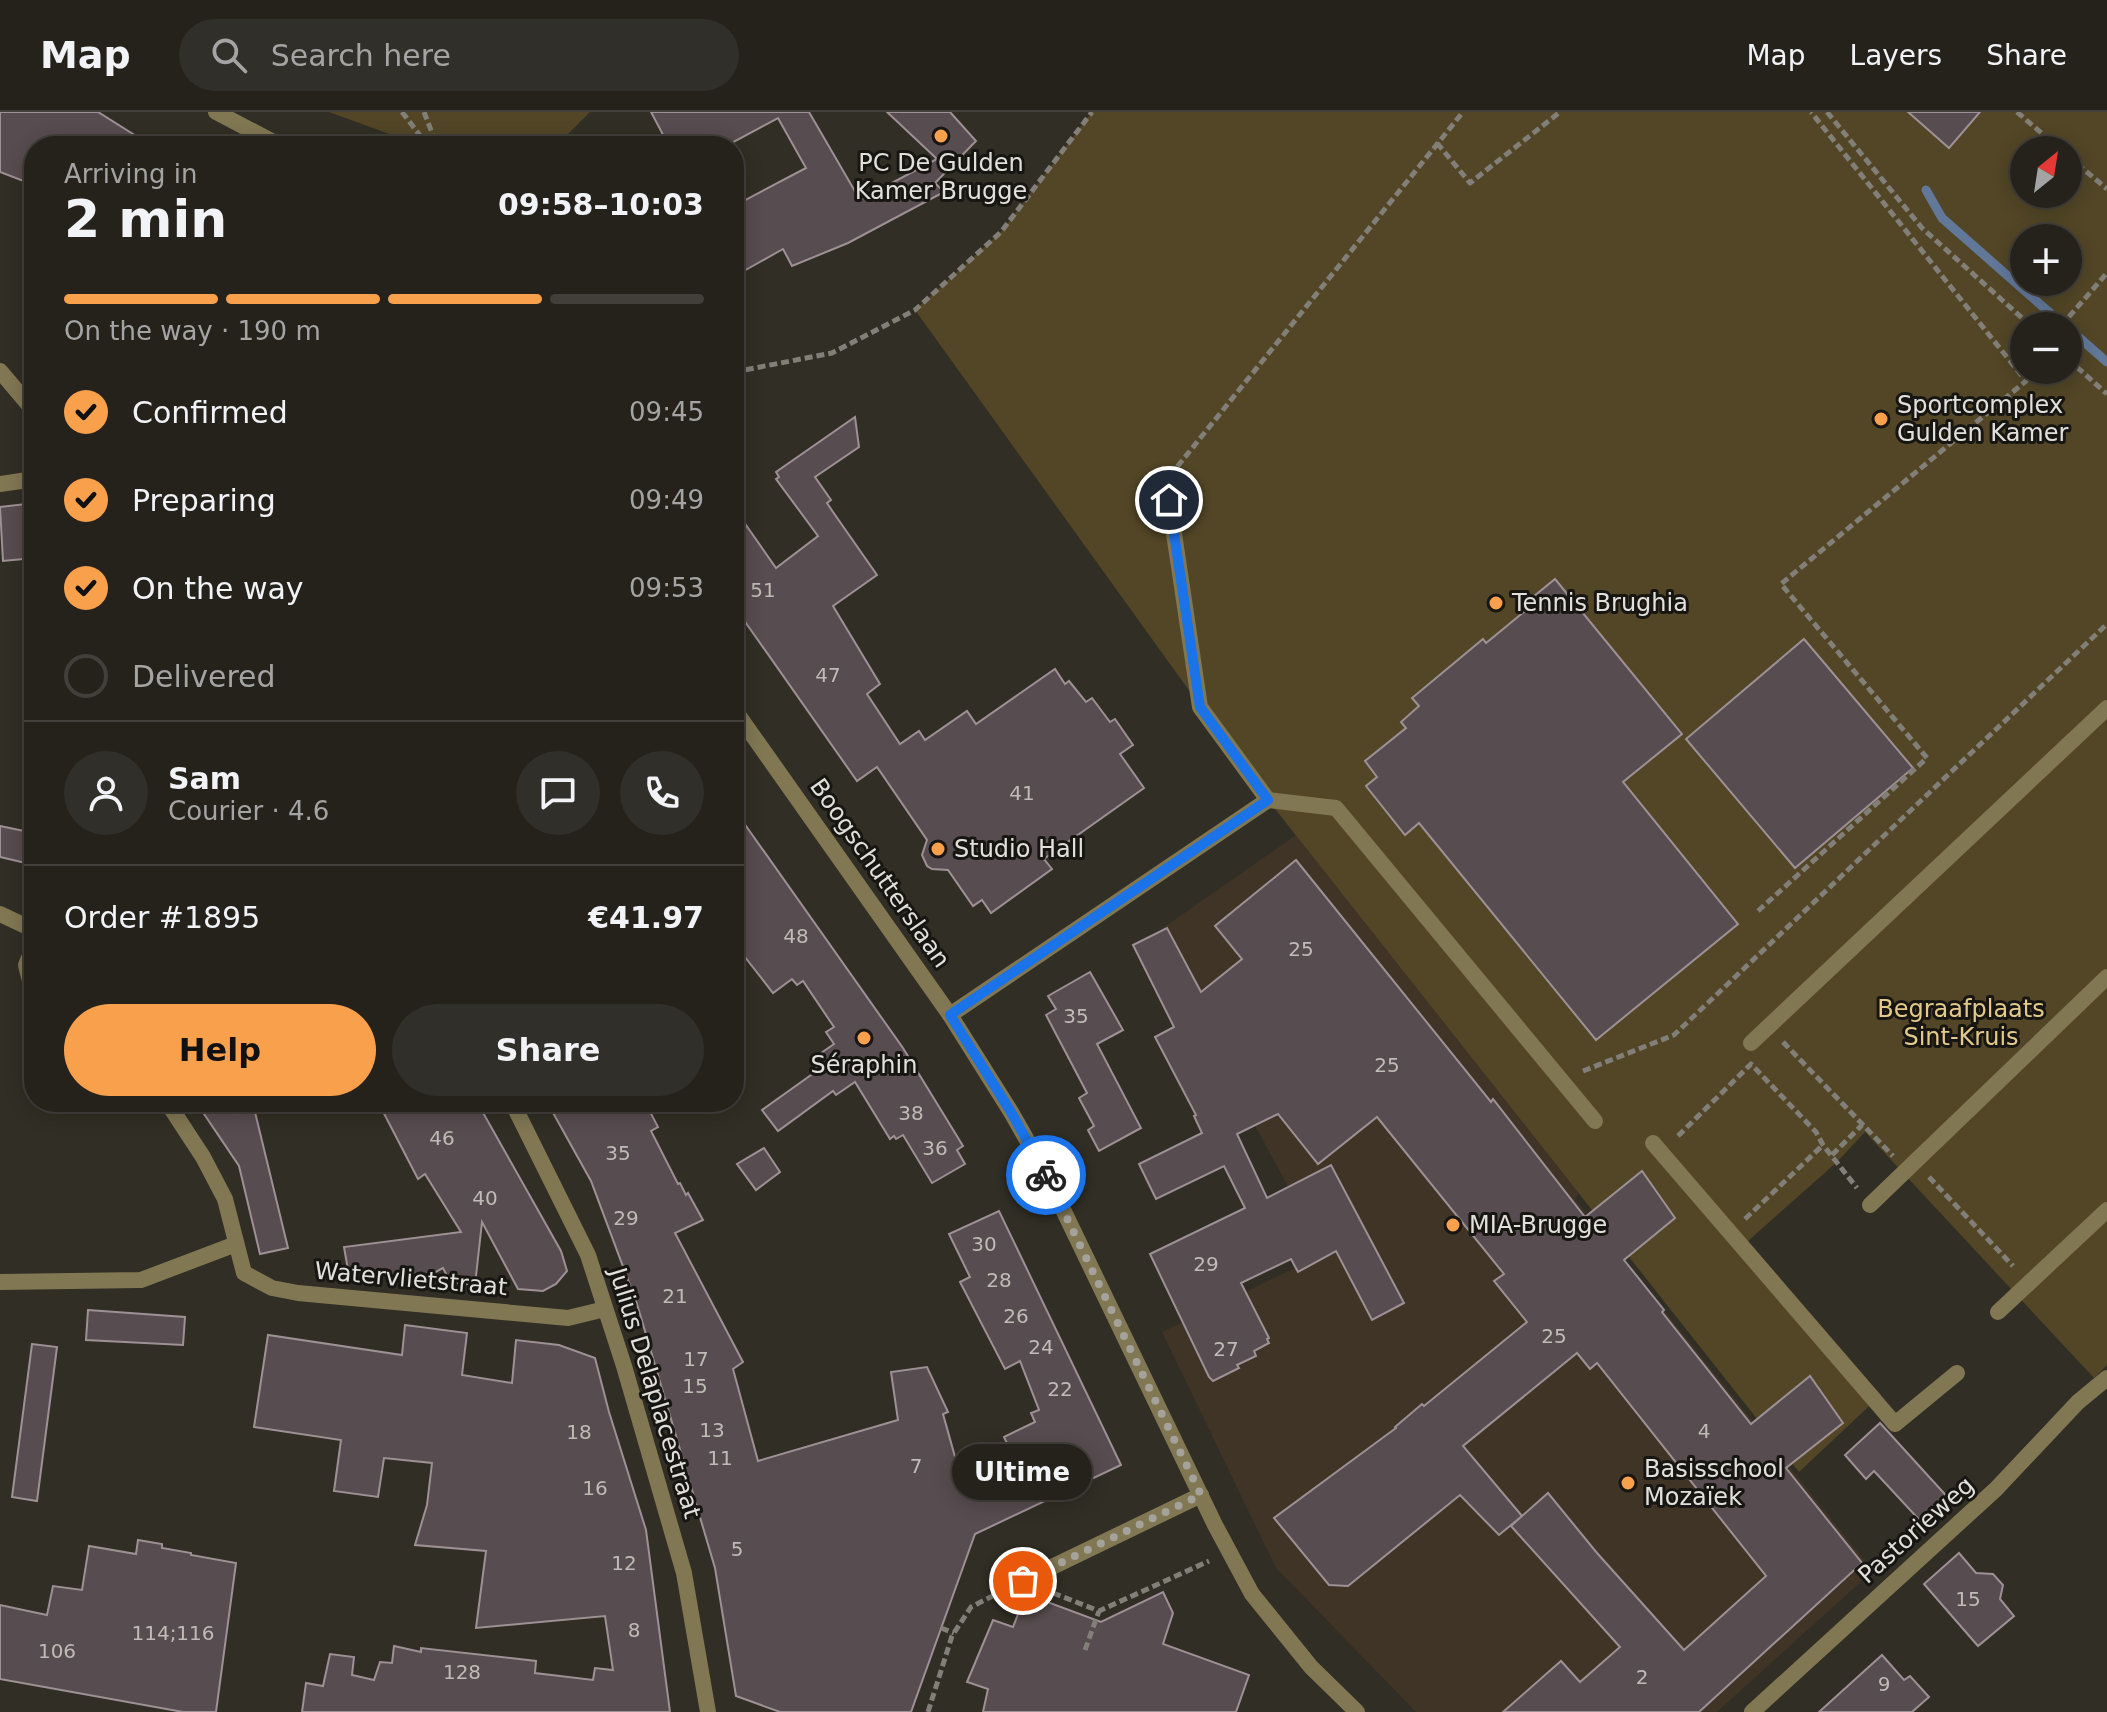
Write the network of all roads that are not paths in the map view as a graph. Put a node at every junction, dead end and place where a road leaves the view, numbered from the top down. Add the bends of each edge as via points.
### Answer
1 (216, 112) edge
2 (262, 136) edge
3 (0, 371) edge
4 (24, 399) edge
5 (24, 480) edge
6 (0, 484) edge
7 (1169, 500) road end
8 (2107, 708) edge
9 (744, 723) edge
10 (1268, 800) junction
11 (0, 914) edge
12 (24, 925) edge
13 (2107, 977) edge
14 (950, 1015) junction
15 (1751, 1043) dead end
16 (174, 1112) edge
17 (517, 1112) edge
18 (1595, 1121) dead end
19 (1653, 1143) dead end
20 (1870, 1205) road end
21 (2107, 1210) edge
22 (236, 1244) junction
23 (0, 1282) edge
24 (605, 1309) junction
25 (1998, 1312) dead end
26 (1957, 1373) dead end
27 (2107, 1378) edge
28 (1201, 1495) junction
29 (1023, 1581) road end
30 (708, 1712) edge
31 (1357, 1712) edge
32 (1752, 1712) edge

1 - 2 street
3 - 4 street
5 - 6 street
7 - 10 street via 1200,707
8 - 15 street
9 - 14 street, Boogschutterslaan
10 - 14 street
10 - 18 street via 1336,808
11 - 12 street
13 - 20 street
14 - 28 street, Boogschutterslaan via 1044,1170
16 - 22 street, Watervlietstraat via 225,1199
17 - 24 street, Julius Delaplacestraat via 588,1255
19 - 26 street via 1895,1424
21 - 25 street
22 - 23 street via 141,1280
22 - 24 street, Watervlietstraat via 244,1273 272,1288 298,1293 568,1318
24 - 30 street, Julius Delaplacestraat via 684,1573
27 - 32 street, Pastorieweg via 1996,1489
28 - 29 street
28 - 31 street, Boogschutterslaan via 1252,1594 1311,1667

